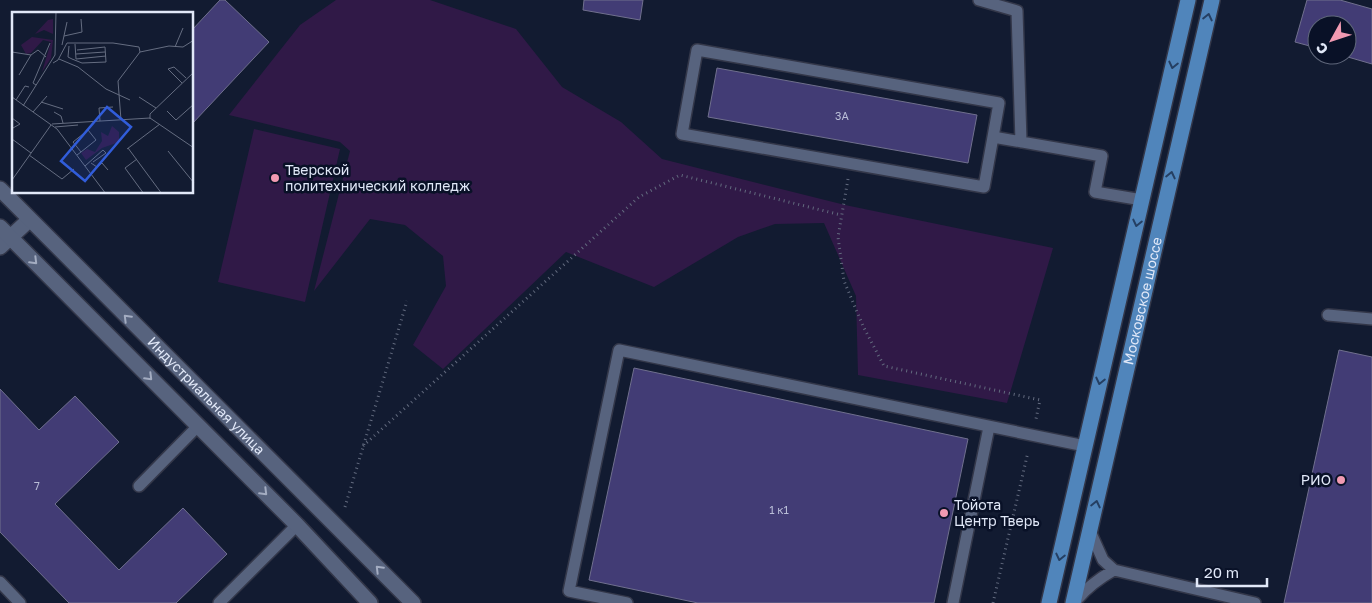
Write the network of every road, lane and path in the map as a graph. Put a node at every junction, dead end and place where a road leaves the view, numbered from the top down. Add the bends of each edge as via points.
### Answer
1 (979, 0) edge
2 (1188, 0) edge
3 (1212, 0) edge
4 (993, 137) junction
5 (1021, 142) junction
6 (850, 164) junction
7 (0, 189) edge
8 (1142, 200) junction
9 (1165, 204) junction
10 (841, 215) junction
11 (29, 220) junction
12 (3, 237) edge
13 (406, 301) dead end
14 (1328, 315) dead end
15 (1372, 319) edge
16 (198, 426) junction
17 (989, 427) junction
18 (1032, 436) junction
19 (363, 446) junction
20 (1085, 446) junction
21 (139, 486) dead end
22 (344, 508) dead end
23 (297, 525) junction
24 (1090, 531) junction
25 (1114, 570) junction
26 (0, 582) edge
27 (20, 603) edge
28 (219, 603) edge
29 (370, 603) edge
30 (413, 603) edge
31 (627, 603) edge
32 (953, 603) edge
33 (993, 603) edge
34 (1049, 603) edge
35 (1073, 603) edge
36 (1255, 603) edge

1 - 5 lane via 1017,11
2 -> 8 main road, Московское шоссе
9 -> 3 main road, Московское шоссе
4 - 5 lane
4 - 6 lane via 984,187
4 - 6 lane via 999,103 697,50 682,134
5 - 8 lane via 1102,156 1095,192
6 - 10 path
7 - 11 street, Индустриальная улица
8 - 9 main road
8 -> 20 main road, Московское шоссе
24 -> 9 main road, Московское шоссе
10 - 18 path via 838,238 844,282 884,366 1040,400
10 - 19 path via 680,175 639,197
11 - 12 street
30 -> 11 street, Индустриальная улица
12 -> 16 street, Индустриальная улица
13 - 19 path
14 - 15 lane
16 - 21 lane
16 -> 23 street, Индустриальная улица
17 - 18 lane
17 - 31 lane via 619,350 569,591
17 - 32 lane
18 - 20 lane
18 - 33 path
19 - 22 path
20 -> 34 main road, Московское шоссе
23 - 28 lane
23 - 29 street, Индустриальная улица
24 - 25 lane via 1103,560
24 - 35 main road, Московское шоссе
25 - 35 lane via 1098,579
25 - 36 lane
26 - 27 lane

